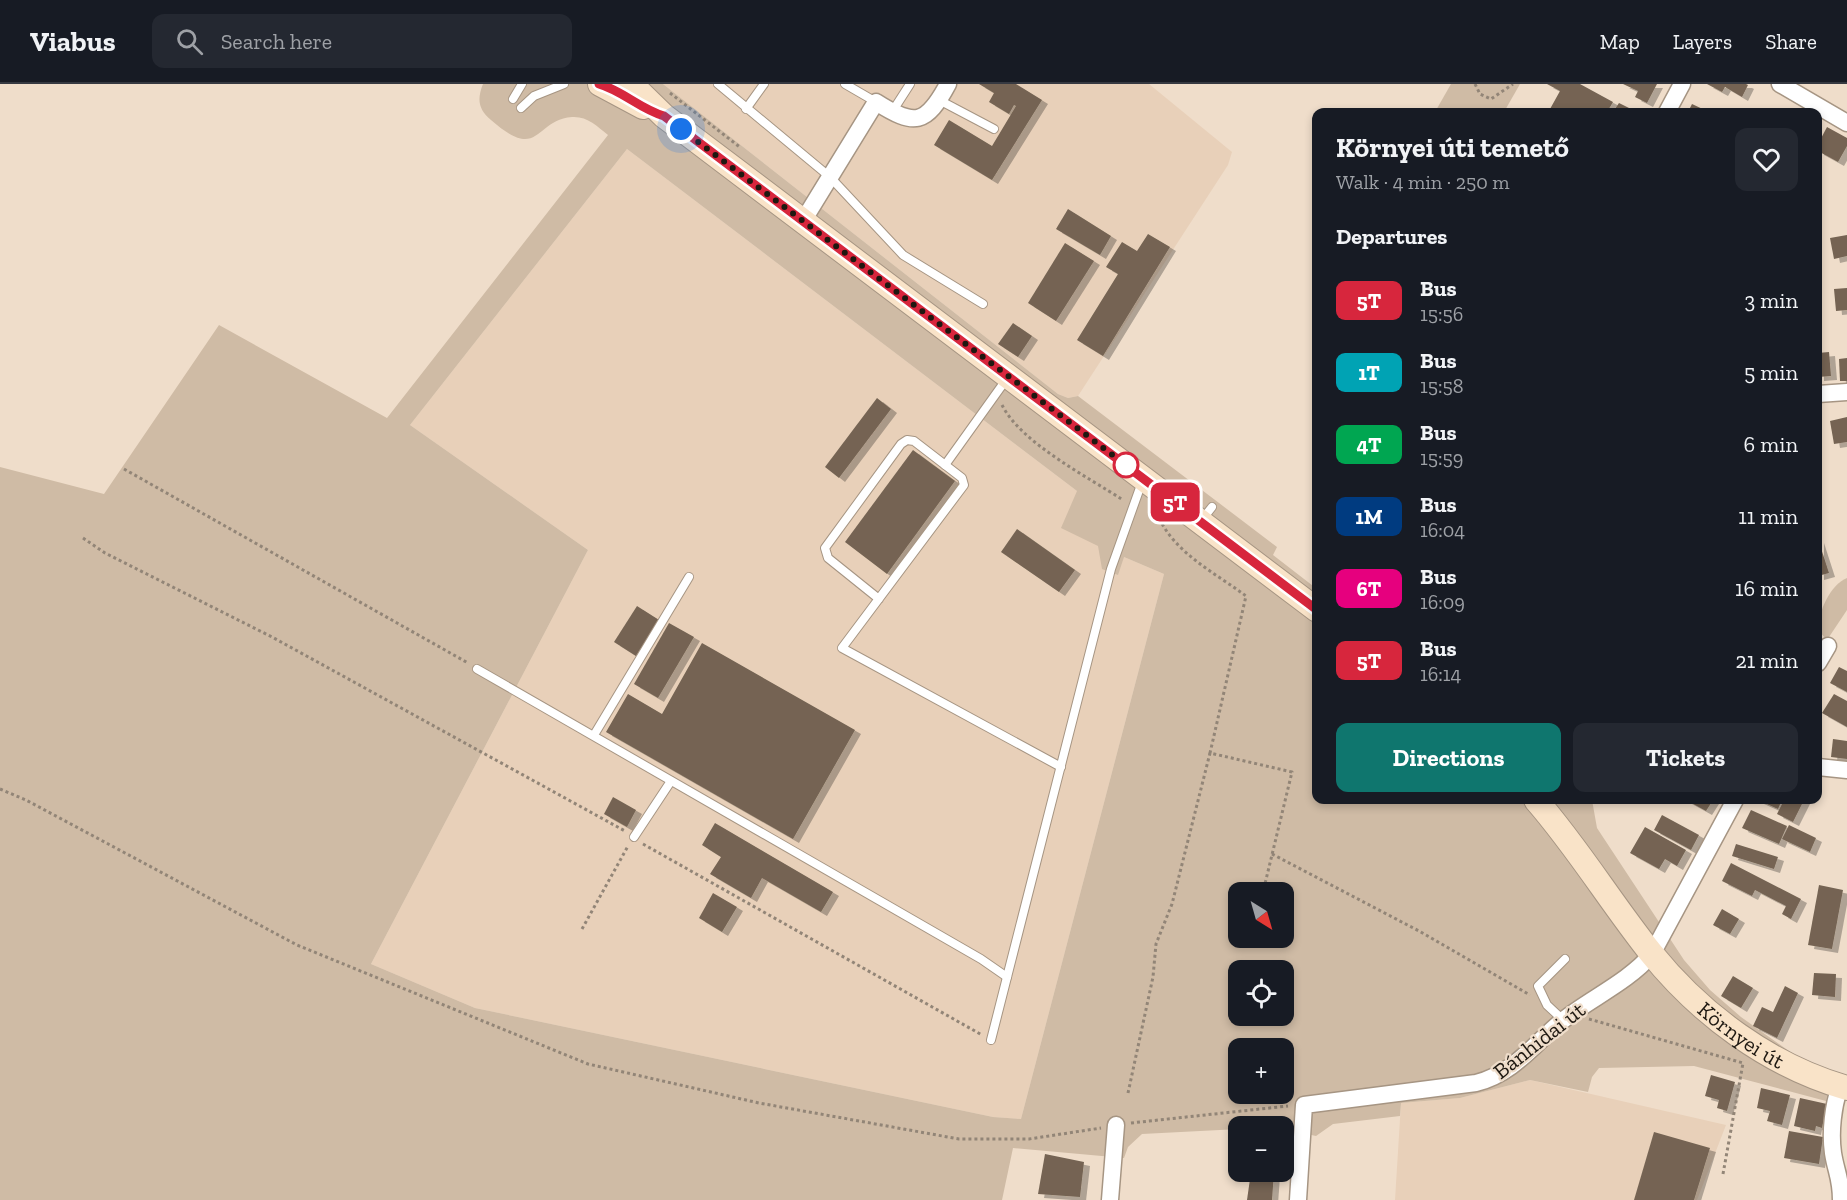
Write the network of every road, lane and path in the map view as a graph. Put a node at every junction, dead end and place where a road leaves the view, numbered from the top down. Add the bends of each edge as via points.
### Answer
1 (522, 84) edge
2 (564, 84) edge
3 (600, 84) edge
4 (631, 84) edge
5 (718, 84) edge
6 (764, 84) edge
7 (845, 84) edge
8 (910, 84) edge
9 (948, 84) edge
10 (1475, 84) edge
11 (1513, 84) edge
12 (1682, 84) edge
13 (1780, 84) edge
14 (513, 99) dead end
15 (939, 100) junction
16 (876, 102) junction
17 (521, 108) dead end
18 (1669, 108) edge
19 (1821, 108) edge
20 (1822, 108) edge
21 (746, 109) junction
22 (892, 112) junction
23 (664, 116) junction
24 (1847, 123) edge
25 (994, 129) dead end
26 (830, 177) junction
27 (803, 221) junction
28 (983, 304) dead end
29 (1002, 384) junction
30 (1847, 392) edge
31 (1822, 394) edge
32 (945, 465) junction
33 (124, 469) dead end
34 (1143, 478) junction
35 (1133, 506) junction
36 (82, 538) dead end
37 (1176, 545) dead end
38 (689, 577) dead end
39 (879, 599) junction
40 (1312, 606) edge
41 (1828, 646) dead end
42 (1822, 656) edge
43 (477, 669) joint
44 (594, 735) junction
45 (1210, 753) junction
46 (1061, 767) junction
47 (1822, 767) edge
48 (1847, 770) edge
49 (671, 781) junction
50 (0, 789) edge
51 (1539, 804) edge
52 (1733, 804) edge
53 (634, 837) junction
54 (1272, 854) junction
55 (1265, 882) edge
56 (582, 929) dead end
57 (1652, 954) junction
58 (1565, 959) dead end
59 (1007, 977) junction
60 (1548, 1005) junction
61 (1568, 1017) junction
62 (991, 1040) joint
63 (1749, 1055) junction
64 (1843, 1087) edge
65 (1128, 1093) dead end
66 (1304, 1105) junction
67 (1116, 1125) junction
68 (1723, 1173) dead end
69 (1110, 1200) edge
70 (1298, 1200) edge
71 (1841, 1200) edge

1 - 14 lane
2 - 17 lane via 534,96
3 - 23 main road
4 - 23 main road
5 - 21 lane
6 - 21 lane
7 - 16 lane
8 - 22 lane
9 - 15 street
10 - 11 path via 1480,94 1491,99
12 - 18 street
13 - 19 street
15 - 22 street via 933,110 920,118 907,119
15 - 25 lane
16 - 22 street
16 - 26 street
20 - 24 street
21 - 26 lane
23 - 27 main road
26 - 27 street
26 - 28 lane via 903,255
27 - 29 main road
29 - 32 lane
29 - 34 main road
29 - 35 path via 1006,413 1018,427
30 - 31 street
32 - 39 lane via 964,484
32 - 39 lane via 914,441 901,444 825,548 828,558
33 - 43 path
34 - 35 lane
34 - 40 main road via 1207,514 1265,569
35 - 46 lane via 1111,569
36 - 53 path via 272,637
37 - 45 path via 1246,596
38 - 44 lane
39 - 46 lane via 842,648
41 - 42 street
43 - 44 lane
44 - 49 lane
45 - 54 path via 1292,772
45 - 65 path via 1172,904 1156,944 1153,977
46 - 59 lane
47 - 48 street
49 - 53 lane
49 - 59 lane
50 - 67 path via 297,945 588,1064 759,1103 959,1139 1029,1139
51 - 57 main road, Környei út
52 - 57 street
53 - 56 path
53 - 62 path
54 - 55 path
54 - 60 path via 1419,931
57 - 61 street, Bánhidai út via 1640,968
57 - 63 main road, Környei út
58 - 60 lane via 1538,986
59 - 62 lane
60 - 61 lane
61 - 63 path
61 - 66 street, Bánhidai út via 1520,1060 1490,1079
63 - 64 main road, Környei út
63 - 68 path
64 - 71 street via 1834,1104 1833,1152 1841,1178
66 - 67 path
66 - 70 street
67 - 69 street

